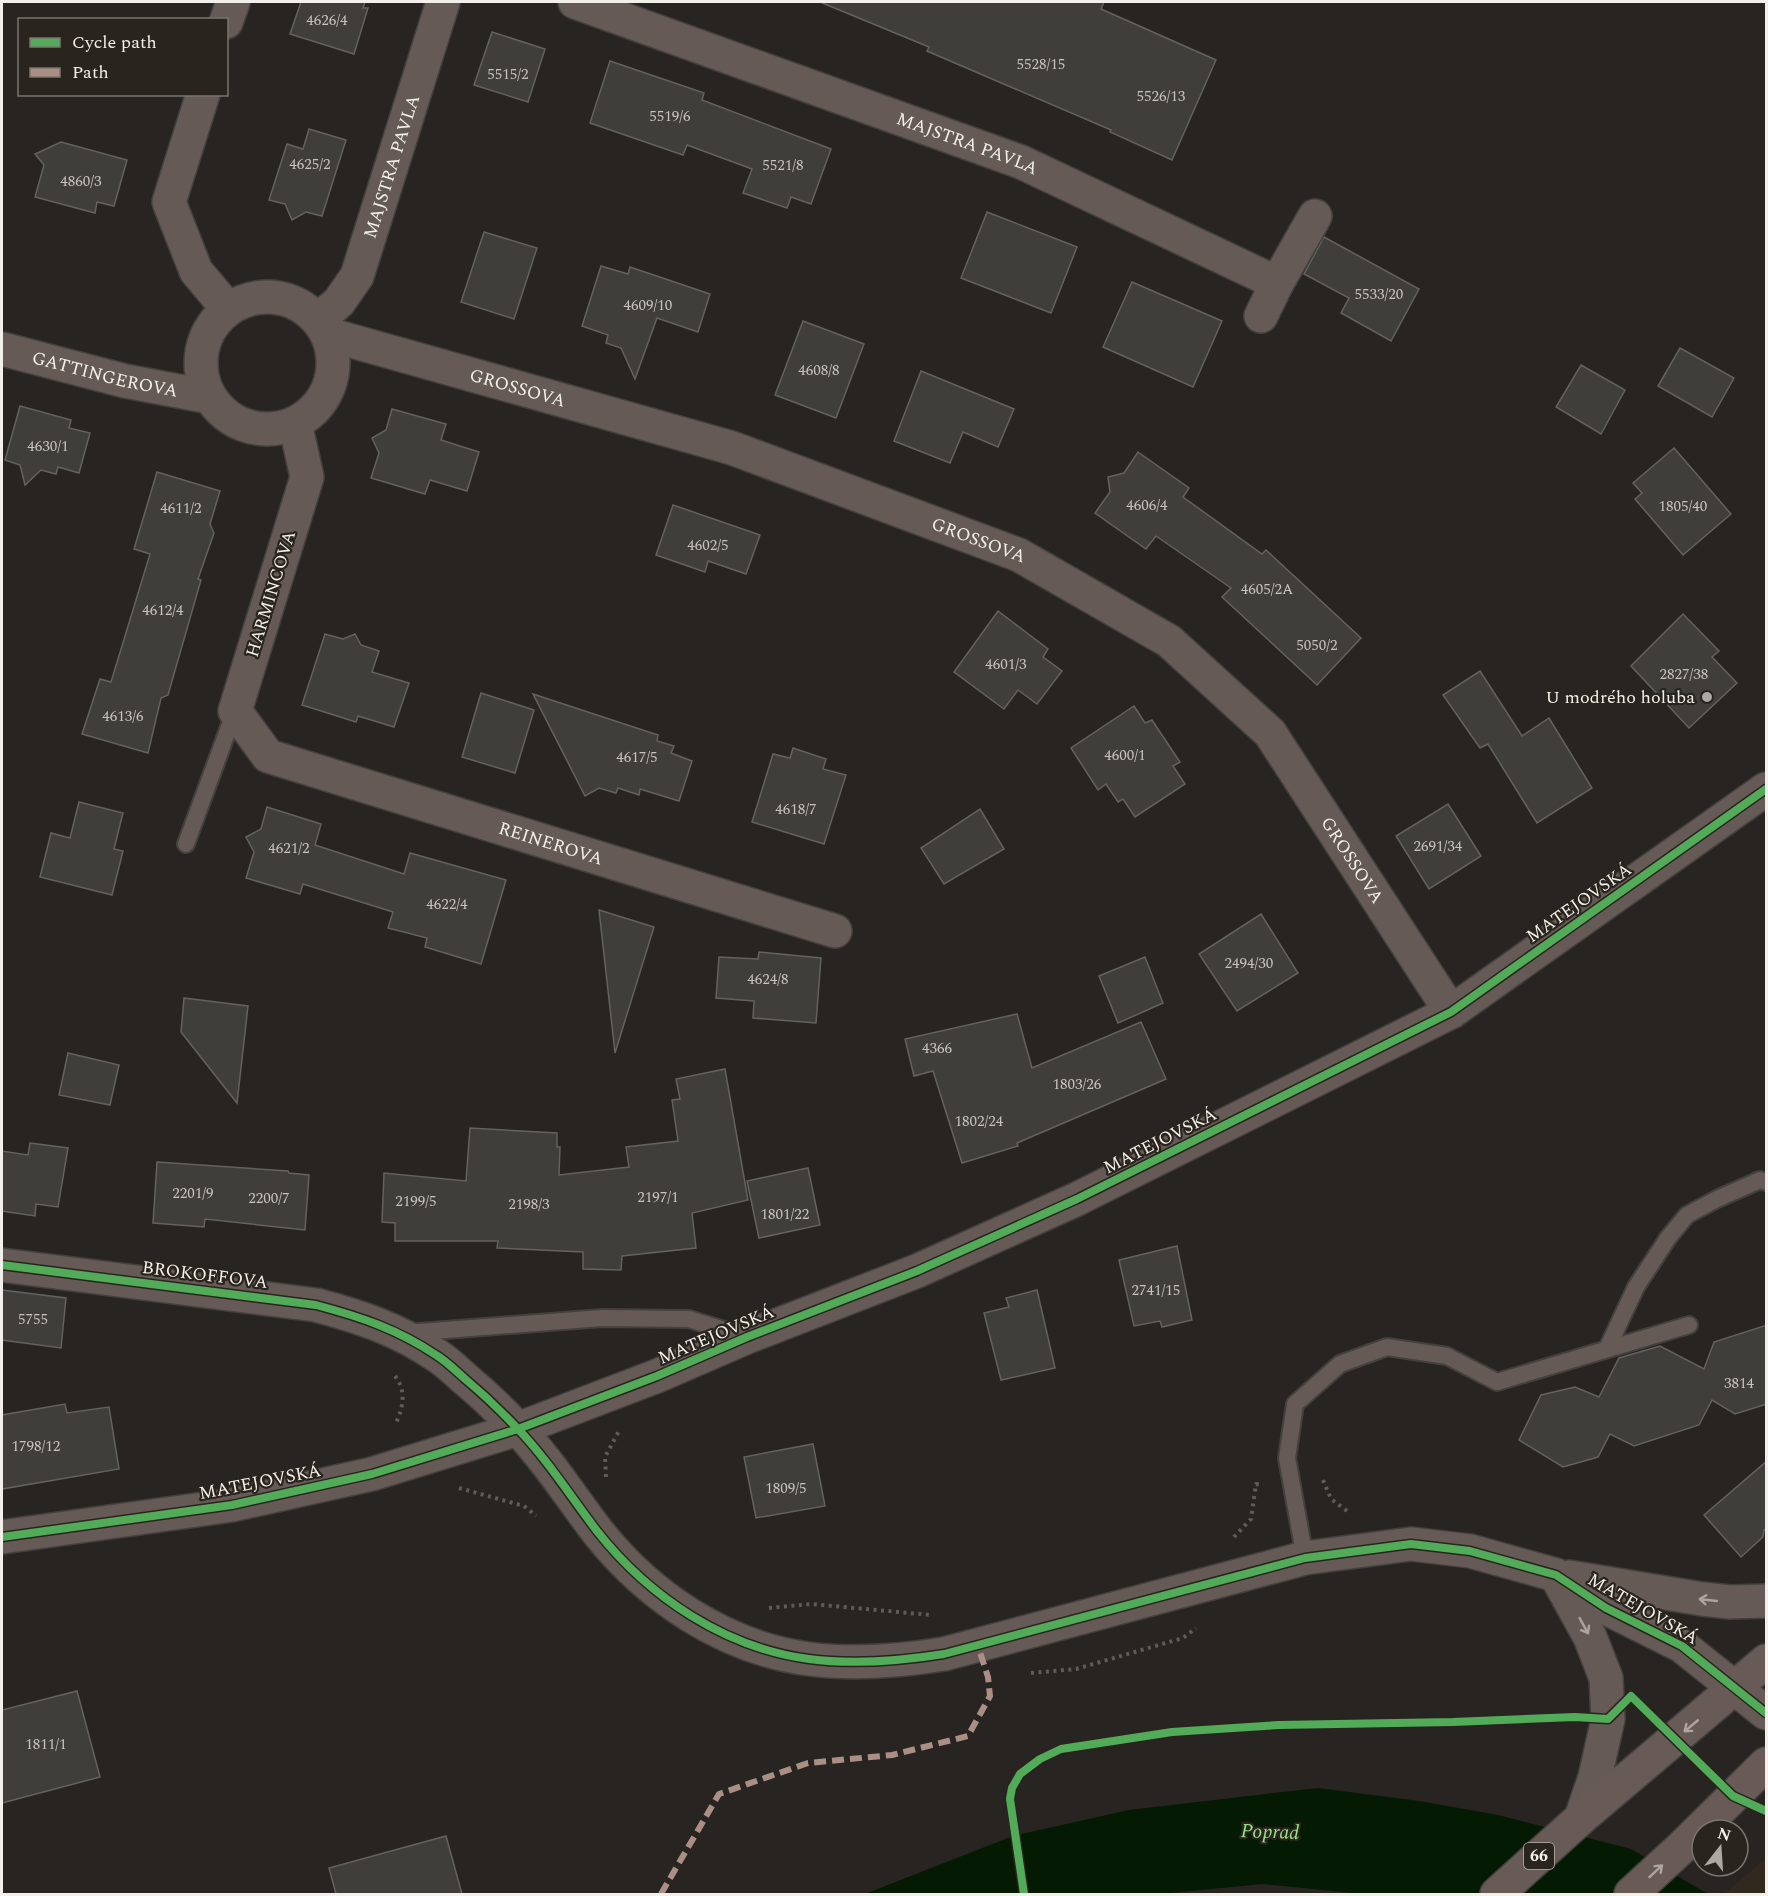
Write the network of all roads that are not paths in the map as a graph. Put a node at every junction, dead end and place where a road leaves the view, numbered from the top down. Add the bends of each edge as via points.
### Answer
1 (233, 2) edge
2 (443, 2) edge
3 (575, 2) edge
4 (227, 18) edge
5 (202, 96) edge
6 (1315, 216) dead end
7 (1277, 283) junction
8 (228, 309) junction
9 (1261, 316) dead end
10 (322, 327) junction
11 (2, 349) edge
12 (210, 397) junction
13 (295, 423) junction
14 (235, 711) junction
15 (1767, 789) edge
16 (186, 844) dead end
17 (835, 931) dead end
18 (1451, 1012) junction
19 (1767, 1182) edge
20 (2, 1265) edge
21 (602, 1318) joint
22 (1689, 1325) dead end
23 (401, 1333) junction
24 (747, 1337) junction
25 (1607, 1349) junction
26 (518, 1429) junction
27 (2, 1537) edge
28 (1305, 1558) junction
29 (1556, 1575) junction
30 (1767, 1602) edge
31 (1767, 1661) edge
32 (1736, 1688) junction
33 (1767, 1713) edge
34 (1767, 1764) edge
35 (1581, 1818) junction
36 (1497, 1894) edge
37 (1631, 1894) edge

1 - 4 street
2 - 10 street, MAJSTRA PAVLA via 357,276
3 - 7 street, MAJSTRA PAVLA via 1021,162
5 - 8 street via 169,202 196,271
6 - 7 street
7 - 9 street
8 - 10 street via 259,296 275,297 306,309
8 - 12 street via 214,322 200,358 202,379
10 - 13 street via 333,354 332,375 325,394 312,411
10 - 18 street, GROSSOVA via 743,452 1019,555 1168,641 1269,733
11 - 12 street, GATTINGEROVA via 124,381
12 - 13 street via 238,423 257,428
13 - 14 street, HARMINCOVA via 308,477
14 - 16 lane
14 - 17 street, REINEROVA via 268,756
15 - 18 street, MATEJOVSKÁ
18 - 24 street, MATEJOVSKÁ via 1066,1204 917,1272
19 - 25 lane via 1760,1180 1687,1215 1636,1287
20 - 23 street, BROKOFFOVA via 316,1305
21 - 23 lane, BROKOFFOVA
21 - 24 lane, MATEJOVSKÁ via 689,1319
22 - 25 lane
23 - 26 street, MATEJOVSKÁ via 438,1356
24 - 26 street, MATEJOVSKÁ via 691,1363
25 - 28 lane via 1497,1382 1447,1356 1387,1347 1340,1364 1295,1404 1287,1458
26 - 27 street, MATEJOVSKÁ via 372,1474 305,1490 232,1505
26 - 28 street, MATEJOVSKÁ via 622,1561 649,1586 726,1634 801,1658 880,1662 944,1654
28 - 29 street, MATEJOVSKÁ via 1411,1544 1470,1551
30 -> 29 street via 1702,1599
29 - 32 street, MATEJOVSKÁ via 1606,1608 1682,1646
29 -> 35 street via 1590,1637 1606,1678 1608,1719
31 - 32 main road, 66
32 - 33 street, MATEJOVSKÁ
32 -> 35 main road, 66
37 -> 34 main road
35 - 36 main road, 66

